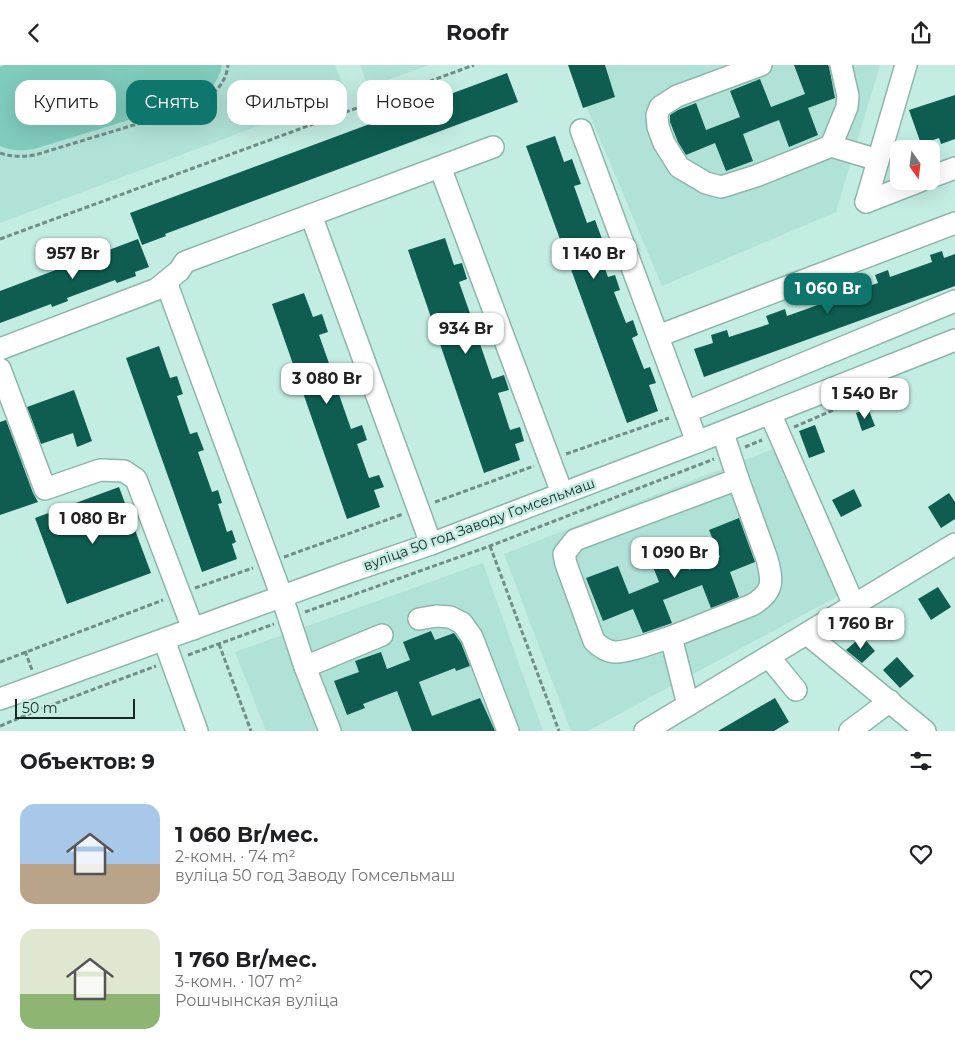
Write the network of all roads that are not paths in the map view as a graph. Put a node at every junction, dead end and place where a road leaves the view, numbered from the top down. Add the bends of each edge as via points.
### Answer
1 (761, 65) edge
2 (841, 65) edge
3 (906, 65) edge
4 (580, 131) dead end
5 (831, 146) junction
6 (493, 147) dead end
7 (878, 160) junction
8 (440, 167) junction
9 (955, 168) edge
10 (940, 174) edge
11 (897, 190) edge
12 (311, 215) junction
13 (955, 223) edge
14 (166, 282) junction
15 (955, 301) edge
16 (658, 336) junction
17 (953, 345) edge
18 (0, 349) edge
19 (0, 369) edge
20 (686, 412) junction
21 (770, 413) junction
22 (722, 433) junction
23 (698, 443) junction
24 (738, 479) junction
25 (562, 493) junction
26 (430, 544) junction
27 (955, 544) edge
28 (282, 597) junction
29 (854, 605) junction
30 (419, 619) dead end
31 (193, 629) junction
32 (807, 634) junction
33 (382, 635) dead end
34 (671, 637) junction
35 (164, 640) junction
36 (769, 657) junction
37 (305, 667) junction
38 (796, 690) dead end
39 (2, 693) edge
40 (890, 701) junction
41 (688, 705) junction
42 (197, 731) edge
43 (330, 731) edge
44 (508, 731) edge
45 (645, 731) edge
46 (850, 731) edge
47 (925, 731) edge

1 - 5 street via 677,96 660,107 658,127 679,167 706,183 720,187 756,177
2 - 5 street via 848,96 847,107
3 - 7 street
4 - 16 street
5 - 7 street
6 - 8 street
7 - 11 street via 866,202
8 - 12 street
8 - 25 street
9 - 10 street
12 - 14 street via 185,262
12 - 26 street
13 - 16 street
14 - 18 street via 157,289
14 - 28 street
15 - 20 street
16 - 20 street
17 - 21 street, вуліца 50 год Заводу Гомсельмаш
19 - 31 street via 45,489 100,470 124,471 136,479
20 - 23 street
21 - 22 street, вуліца 50 год Заводу Гомсельмаш
21 - 29 street
22 - 23 street, вуліца 50 год Заводу Гомсельмаш
22 - 24 street
23 - 25 street, вуліца 50 год Заводу Гомсельмаш
24 - 34 street via 767,559 770,589 764,599 752,605
24 - 34 street via 575,540 564,554 594,641 601,648 614,652
25 - 26 street, вуліца 50 год Заводу Гомсельмаш
26 - 28 street, вуліца 50 год Заводу Гомсельмаш
27 - 29 street
28 - 31 street, вуліца 50 год Заводу Гомсельмаш
28 - 37 street
29 - 32 street
30 - 44 street via 450,617 462,623 472,637
31 - 35 street, вуліца 50 год Заводу Гомсельмаш
32 - 36 street
32 - 40 street
33 - 37 street
34 - 41 street
35 - 39 street, вуліца 50 год Заводу Гомсельмаш
35 - 42 street
36 - 38 street
36 - 41 street
37 - 43 street
40 - 46 street
40 - 47 street
41 - 45 street

